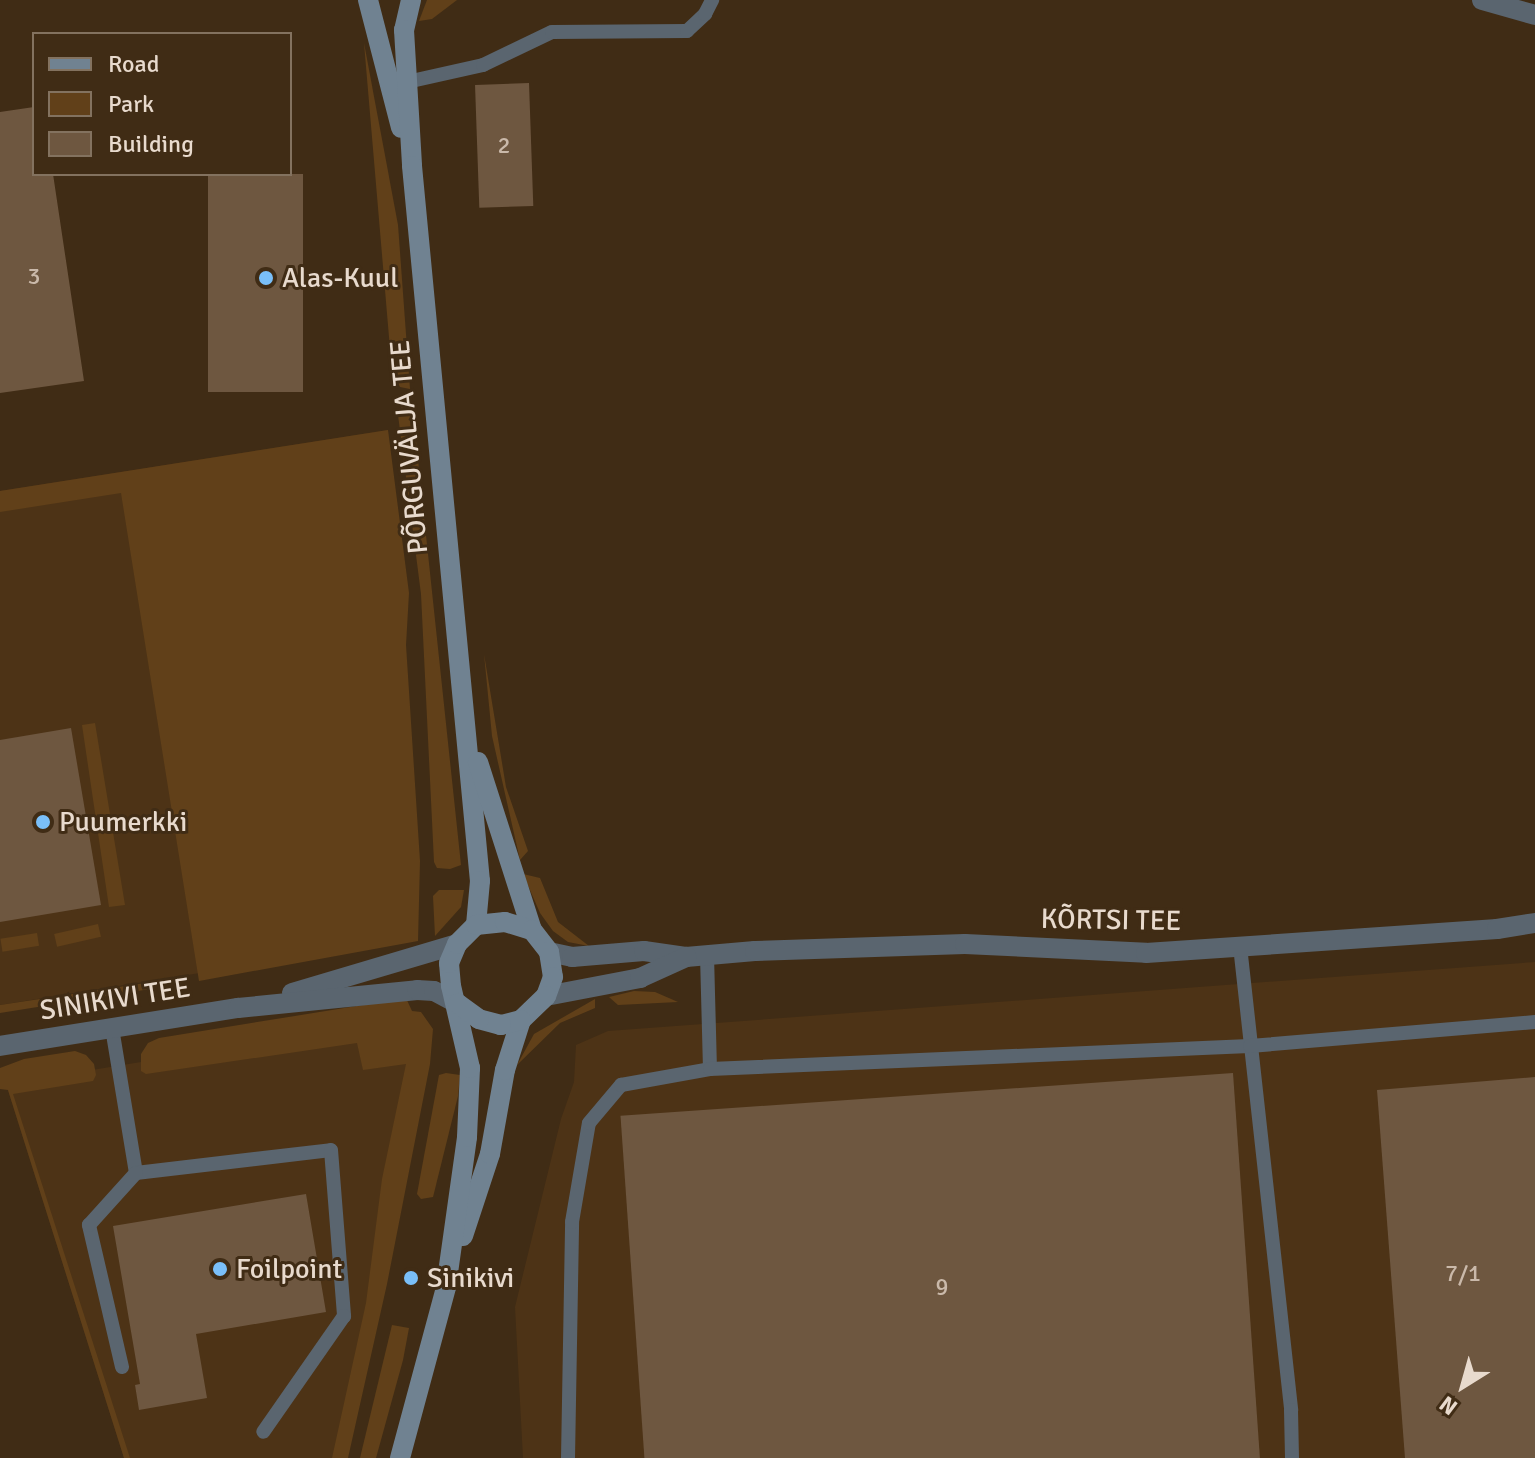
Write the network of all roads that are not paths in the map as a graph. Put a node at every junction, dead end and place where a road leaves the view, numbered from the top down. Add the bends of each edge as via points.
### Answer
1 (368, 0) edge
2 (411, 0) edge
3 (712, 0) edge
4 (1482, 0) edge
5 (1535, 15) edge
6 (407, 82) junction
7 (412, 166) junction
8 (466, 722) junction
9 (1535, 923) edge
10 (476, 925) junction
11 (532, 930) junction
12 (457, 944) junction
13 (1240, 946) junction
14 (549, 952) junction
15 (696, 956) junction
16 (546, 996) junction
17 (458, 1004) junction
18 (238, 1008) junction
19 (521, 1020) junction
20 (1535, 1022) edge
21 (112, 1028) junction
22 (0, 1046) edge
23 (1250, 1046) junction
24 (710, 1069) junction
25 (136, 1173) junction
26 (446, 1287) junction
27 (122, 1367) dead end
28 (263, 1432) dead end
29 (400, 1458) edge
30 (568, 1458) edge
31 (1292, 1458) edge

1 - 7 street, PÕRGUVÄLJA TEE
2 - 6 street, PÕRGUVÄLJA TEE via 404,30
3 - 6 lane via 687,31 552,32 483,65
4 - 5 street
6 - 7 street, PÕRGUVÄLJA TEE
7 - 8 street, PÕRGUVÄLJA TEE
8 - 10 street, PÕRGUVÄLJA TEE via 480,881
8 - 11 street, PÕRGUVÄLJA TEE
9 - 13 street, KÕRTSI TEE
10 - 11 street via 505,922
10 - 12 street
11 - 14 street
12 - 17 street via 449,963
12 - 18 street, SINIKIVI TEE
13 - 15 street, KÕRTSI TEE via 1146,953 965,944
13 - 23 lane
14 - 15 street, KÕRTSI TEE via 572,957 644,951
14 - 16 street via 553,977
15 - 16 street, KÕRTSI TEE via 640,978
15 - 24 lane
16 - 19 street
17 - 18 street, SINIKIVI TEE via 434,991 417,990
17 - 19 street via 479,1019 501,1025
17 - 26 street via 470,1068 468,1125
18 - 21 street, SINIKIVI TEE
19 - 26 street via 505,1070 490,1154
20 - 23 lane
21 - 22 street, SINIKIVI TEE
21 - 25 lane
23 - 24 lane
23 - 31 lane
24 - 30 lane via 621,1085 589,1123 572,1222
25 - 27 lane via 89,1225
25 - 28 lane via 331,1150 344,1316
26 - 29 street

